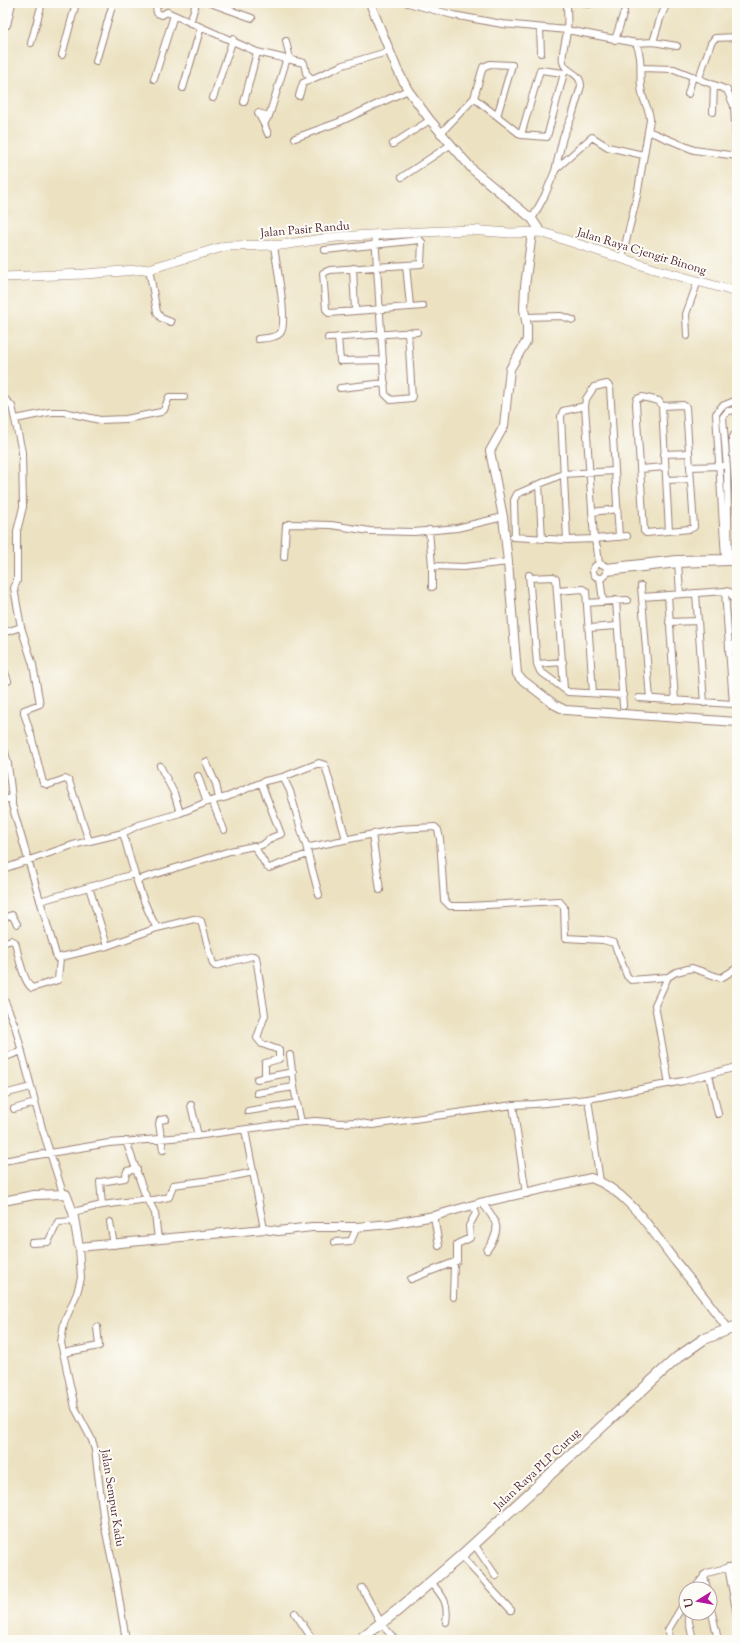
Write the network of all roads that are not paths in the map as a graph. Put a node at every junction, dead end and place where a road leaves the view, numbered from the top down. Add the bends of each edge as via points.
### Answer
1 (12, 3) edge
2 (42, 3) edge
3 (76, 3) edge
4 (113, 3) edge
5 (161, 3) edge
6 (196, 3) edge
7 (210, 3) edge
8 (370, 3) edge
9 (408, 3) edge
10 (567, 3) edge
11 (667, 3) edge
12 (218, 4) edge
13 (167, 12) junction
14 (624, 12) dead end
15 (174, 15) junction
16 (252, 18) dead end
17 (190, 23) junction
18 (5, 24) edge
19 (201, 28) junction
20 (540, 28) junction
21 (567, 30) junction
22 (737, 38) edge
23 (232, 39) junction
24 (615, 40) junction
25 (286, 41) dead end
26 (653, 42) junction
27 (31, 43) dead end
28 (636, 43) junction
29 (677, 46) dead end
30 (288, 49) junction
31 (390, 51) junction
32 (257, 52) junction
33 (541, 53) dead end
34 (271, 54) junction
35 (62, 55) dead end
36 (288, 58) junction
37 (96, 61) dead end
38 (642, 68) junction
39 (306, 73) junction
40 (692, 76) junction
41 (699, 78) junction
42 (154, 79) dead end
43 (312, 79) junction
44 (303, 83) junction
45 (714, 85) junction
46 (183, 88) dead end
47 (408, 90) junction
48 (688, 94) dead end
49 (298, 96) dead end
50 (213, 98) dead end
51 (474, 98) junction
52 (244, 102) dead end
53 (735, 106) edge
54 (713, 112) dead end
55 (268, 116) junction
56 (497, 116) junction
57 (430, 120) junction
58 (264, 124) junction
59 (648, 131) junction
60 (268, 134) dead end
61 (440, 134) junction
62 (521, 135) junction
63 (295, 138) dead end
64 (392, 144) dead end
65 (450, 145) junction
66 (737, 155) edge
67 (644, 156) junction
68 (555, 170) junction
69 (402, 177) dead end
70 (532, 219) junction
71 (541, 232) junction
72 (532, 233) junction
73 (375, 240) junction
74 (274, 246) junction
75 (325, 250) dead end
76 (622, 258) junction
77 (406, 265) junction
78 (377, 267) junction
79 (149, 268) junction
80 (353, 268) junction
81 (3, 276) edge
82 (698, 280) junction
83 (737, 292) edge
84 (410, 306) junction
85 (423, 306) dead end
86 (380, 308) junction
87 (355, 310) junction
88 (526, 316) junction
89 (573, 320) dead end
90 (171, 322) dead end
91 (408, 332) junction
92 (417, 332) dead end
93 (382, 333) junction
94 (687, 336) dead end
95 (338, 337) junction
96 (328, 338) dead end
97 (258, 339) dead end
98 (383, 360) junction
99 (384, 383) junction
100 (340, 388) dead end
101 (3, 396) edge
102 (184, 397) dead end
103 (737, 400) edge
104 (585, 406) junction
105 (662, 406) junction
106 (737, 410) edge
107 (716, 414) junction
108 (723, 417) junction
109 (16, 419) junction
110 (737, 434) edge
111 (689, 453) junction
112 (664, 454) junction
113 (727, 465) junction
114 (720, 466) junction
115 (665, 467) junction
116 (690, 467) junction
117 (640, 469) junction
118 (589, 472) junction
119 (615, 472) junction
120 (563, 474) junction
121 (690, 479) junction
122 (666, 480) junction
123 (539, 484) junction
124 (617, 509) junction
125 (592, 512) junction
126 (737, 512) edge
127 (503, 517) junction
128 (429, 530) junction
129 (669, 531) junction
130 (627, 536) dead end
131 (619, 537) junction
132 (542, 539) junction
133 (594, 539) junction
134 (567, 540) junction
135 (284, 557) dead end
136 (727, 560) junction
137 (508, 562) junction
138 (678, 562) junction
139 (599, 564) junction
140 (432, 566) junction
141 (606, 570) junction
142 (600, 578) junction
143 (641, 586) dead end
144 (432, 587) dead end
145 (557, 591) junction
146 (725, 591) junction
147 (680, 594) junction
148 (696, 594) junction
149 (668, 595) junction
150 (642, 597) junction
151 (616, 600) junction
152 (627, 600) dead end
153 (603, 601) junction
154 (587, 603) junction
155 (737, 604) edge
156 (698, 621) junction
157 (669, 622) junction
158 (618, 626) junction
159 (21, 627) junction
160 (589, 628) junction
161 (3, 633) edge
162 (737, 640) edge
163 (730, 652) junction
164 (562, 662) junction
165 (537, 664) junction
166 (3, 667) edge
167 (8, 681) dead end
168 (564, 689) junction
169 (593, 693) junction
170 (623, 695) junction
171 (639, 698) dead end
172 (650, 699) junction
173 (676, 701) junction
174 (704, 703) junction
175 (733, 704) junction
176 (623, 706) dead end
177 (733, 712) dead end
178 (737, 722) edge
179 (3, 744) edge
180 (206, 762) dead end
181 (160, 766) dead end
182 (198, 776) dead end
183 (283, 777) junction
184 (261, 783) junction
185 (12, 798) junction
186 (219, 799) junction
187 (3, 800) edge
188 (209, 801) junction
189 (180, 813) junction
190 (224, 830) dead end
191 (122, 832) junction
192 (372, 834) junction
193 (346, 839) junction
194 (89, 841) junction
195 (306, 846) junction
196 (256, 847) junction
197 (308, 854) junction
198 (29, 860) junction
199 (3, 869) edge
200 (135, 877) junction
201 (89, 887) junction
202 (380, 890) dead end
203 (319, 894) dead end
204 (40, 901) junction
205 (3, 918) edge
206 (17, 924) dead end
207 (157, 928) junction
208 (3, 943) edge
209 (107, 946) junction
210 (60, 958) junction
211 (737, 968) edge
212 (668, 977) junction
213 (3, 997) edge
214 (22, 1051) junction
215 (290, 1055) dead end
216 (3, 1058) edge
217 (737, 1067) edge
218 (293, 1072) junction
219 (710, 1075) junction
220 (265, 1077) junction
221 (257, 1079) dead end
222 (669, 1084) junction
223 (31, 1087) junction
224 (294, 1087) junction
225 (257, 1093) dead end
226 (4, 1094) edge
227 (588, 1099) junction
228 (297, 1103) junction
229 (35, 1104) junction
230 (191, 1105) dead end
231 (513, 1105) junction
232 (14, 1109) dead end
233 (248, 1110) dead end
234 (718, 1114) dead end
235 (166, 1119) dead end
236 (301, 1122) junction
237 (245, 1130) junction
238 (198, 1136) junction
239 (161, 1139) junction
240 (126, 1141) junction
241 (163, 1150) dead end
242 (51, 1154) junction
243 (3, 1161) edge
244 (137, 1169) junction
245 (254, 1172) junction
246 (600, 1182) junction
247 (63, 1193) junction
248 (526, 1194) junction
249 (149, 1200) junction
250 (3, 1201) edge
251 (482, 1203) junction
252 (473, 1205) junction
253 (102, 1206) junction
254 (73, 1212) junction
255 (434, 1216) junction
256 (75, 1221) junction
257 (110, 1222) dead end
258 (357, 1227) junction
259 (264, 1229) junction
260 (158, 1240) junction
261 (335, 1242) dead end
262 (32, 1243) dead end
263 (114, 1245) junction
264 (439, 1246) dead end
265 (79, 1247) junction
266 (487, 1250) dead end
267 (454, 1263) junction
268 (411, 1279) dead end
269 (453, 1298) dead end
270 (97, 1327) dead end
271 (732, 1327) edge
272 (63, 1353) junction
273 (474, 1544) junction
274 (461, 1556) junction
275 (737, 1565) edge
276 (728, 1567) junction
277 (704, 1575) junction
278 (496, 1576) dead end
279 (700, 1581) edge
280 (705, 1581) edge
281 (431, 1582) junction
282 (362, 1588) dead end
283 (510, 1610) dead end
284 (295, 1614) dead end
285 (678, 1615) edge
286 (737, 1615) edge
287 (689, 1621) edge
288 (714, 1621) edge
289 (446, 1622) dead end
290 (381, 1623) junction
291 (126, 1640) edge
292 (313, 1640) edge
293 (358, 1640) edge
294 (395, 1640) edge
295 (669, 1640) edge
296 (693, 1640) edge
297 (718, 1640) edge

1 - 18 street
2 - 27 street
3 - 35 street
4 - 37 street
5 - 13 street via 167,6
5 - 13 street via 156,7 157,13 162,15
6 - 17 street
7 - 12 street
8 - 31 street
9 - 20 street via 460,17
10 - 21 street
11 - 26 street
12 - 16 street
13 - 15 street
14 - 24 street
15 - 17 street
15 - 42 street
17 - 19 street
19 - 23 street
19 - 46 street
20 - 21 street
20 - 33 street
21 - 24 street
21 - 68 street via 563,64 581,81
22 - 41 street via 715,38
23 - 32 street
23 - 50 street
24 - 28 street
25 - 30 street
26 - 28 street
26 - 29 street
28 - 38 street via 640,51
30 - 34 street
30 - 36 street
31 - 43 street via 343,65
31 - 47 street
32 - 34 street
32 - 52 street
34 - 36 street
36 - 39 street via 304,63
36 - 55 street
38 - 40 street via 666,68
38 - 59 street via 642,93 650,112
39 - 43 street
39 - 44 street
40 - 41 street
40 - 48 street
41 - 45 street
43 - 44 street
44 - 49 street
45 - 53 street via 727,90
45 - 54 street
47 - 57 street
47 - 63 street via 339,122
51 - 56 street
51 - 56 street via 483,67 490,64 512,65
51 - 61 street
53 - 66 street
55 - 58 street
55 - 58 street via 258,113
56 - 62 street
57 - 61 street
57 - 64 street
58 - 60 street
59 - 66 street via 694,150
59 - 67 street
61 - 65 street
62 - 62 street via 547,137 564,73 540,70
65 - 69 street
65 - 70 street via 472,170
67 - 68 street via 608,147 592,137
67 - 76 street
68 - 70 street
70 - 71 street
71 - 72 main road, Jalan Pasir Randu
71 - 76 main road, Jalan Raya Cjengir Binong
72 - 73 main road, Jalan Pasir Randu via 469,230
72 - 88 street via 525,286
73 - 74 main road, Jalan Pasir Randu via 336,237
73 - 75 street
73 - 77 street via 420,240 422,264
73 - 78 street
74 - 79 main road, Jalan Pasir Randu via 226,246
74 - 97 street via 284,319 278,336
76 - 82 main road, Jalan Raya Cjengir Binong
77 - 78 street
77 - 84 street
78 - 80 street
78 - 86 street
79 - 81 main road, Jalan Pasir Randu via 85,274
79 - 90 street via 158,312 161,318
80 - 87 street
80 - 87 street via 326,270 323,273 327,311
82 - 83 main road, Jalan Raya Cjengir Binong
82 - 94 street via 686,314
84 - 85 street
84 - 86 street
86 - 87 street
86 - 93 street
88 - 89 street via 557,316
88 - 127 street via 527,340 510,369 504,426 490,451
91 - 92 street
91 - 93 street
91 - 99 street via 412,398 391,400 385,394
93 - 95 street
93 - 98 street
95 - 96 street
95 - 98 street via 340,361
98 - 99 street
99 - 100 street
101 - 109 street via 12,406
102 - 109 street via 169,397 161,412 126,419 100,420 64,412 50,412
103 - 107 street via 722,406
104 - 118 street
104 - 119 street via 586,399 594,387 609,385
104 - 120 street via 563,411 561,416
105 - 111 street via 686,407
105 - 112 street
105 - 117 street via 657,400 642,397 637,399
106 - 108 street via 728,411
107 - 108 street
107 - 114 street
108 - 113 street
109 - 159 street via 22,452 22,507 17,531 17,581 14,588
110 - 126 street via 732,439
111 - 112 street
111 - 116 street
112 - 115 street
113 - 114 street
113 - 136 street
114 - 116 street
114 - 136 street
115 - 117 street
115 - 122 street
116 - 121 street
117 - 129 street via 644,533
118 - 119 street
118 - 120 street
118 - 125 street
119 - 124 street
120 - 123 street
120 - 134 street
121 - 122 street
121 - 129 street via 694,527
122 - 129 street
123 - 132 street
123 - 132 street via 517,494 514,498 514,537
124 - 125 street
124 - 131 street
125 - 133 street
127 - 128 street via 457,528
127 - 137 street
128 - 135 street via 377,532 331,525 289,524 286,525
128 - 140 street
130 - 131 street
131 - 133 street
132 - 134 street
133 - 134 street
133 - 139 street
136 - 138 street
137 - 140 street via 464,567
137 - 178 street via 517,674 555,705 573,711
138 - 141 street
138 - 147 street
139 - 141 street
139 - 142 street via 594,570 595,575
140 - 144 street
141 - 142 street
142 - 153 street
143 - 150 street
145 - 154 street via 584,589
145 - 164 street
145 - 165 street via 555,577 529,577
146 - 148 street
146 - 155 street via 730,592
146 - 163 street
147 - 148 street
147 - 149 street
148 - 156 street
149 - 150 street
149 - 157 street
150 - 172 street
151 - 152 street
151 - 153 street
151 - 158 street
153 - 154 street
154 - 160 street
156 - 157 street
156 - 174 street
157 - 173 street
158 - 160 street
158 - 170 street
159 - 161 street
159 - 194 street via 33,665 40,704 24,710 24,713 42,783 48,785 65,779 69,781
160 - 169 street
162 - 163 street
163 - 175 street
164 - 165 street
164 - 168 street
165 - 168 street via 540,671
166 - 167 street
168 - 169 street via 569,692
169 - 170 street
170 - 176 street
171 - 172 street
172 - 173 street
173 - 174 street
174 - 175 street
175 - 177 street
179 - 185 street
180 - 186 street via 216,784
181 - 189 street via 174,793
182 - 188 street
183 - 184 street
183 - 193 street via 319,763 325,765
183 - 195 street via 290,791
184 - 186 street via 236,795
184 - 196 street via 281,834
185 - 187 street
185 - 198 street
186 - 188 street
188 - 189 street
188 - 190 street
189 - 191 street
191 - 194 street
191 - 200 street
192 - 193 street
192 - 202 street
192 - 212 street via 406,828 435,827 440,838 444,900 450,906 559,901 564,907 565,938 614,943 631,980
193 - 195 street via 312,848
194 - 198 street
195 - 197 street
196 - 197 street via 268,868
196 - 200 street via 230,851
197 - 203 street
198 - 199 street
198 - 204 street
200 - 201 street
200 - 207 street via 150,917
201 - 204 street
201 - 209 street
204 - 210 street via 56,957
205 - 206 street via 12,915
207 - 209 street
207 - 220 street via 194,919 201,921 215,966 256,957 265,1015 256,1038 262,1044 279,1050 280,1057 265,1063
208 - 210 street via 11,940 15,942 21,966 32,988 58,980
209 - 210 street
211 - 212 street via 721,978 692,968
212 - 222 street via 655,1005
213 - 214 street
214 - 216 street
214 - 223 street
215 - 218 street
217 - 219 street
218 - 220 street
218 - 224 street
219 - 222 street
219 - 234 street
220 - 221 street
222 - 227 street
223 - 226 street
223 - 229 street
224 - 225 street
224 - 228 street
227 - 231 street
227 - 246 street
228 - 233 street
228 - 236 street
229 - 232 street
229 - 242 street
230 - 238 street
231 - 236 street via 372,1125 355,1122
231 - 248 street
235 - 239 street via 159,1122
236 - 237 street
237 - 238 street
237 - 245 street
238 - 239 street
239 - 240 street
239 - 241 street
240 - 242 street
240 - 244 street via 130,1157
242 - 243 street
242 - 247 street
244 - 249 street
244 - 253 street via 127,1171 124,1178 100,1182
245 - 249 street via 173,1185 169,1197
245 - 259 street
246 - 248 street via 584,1178
246 - 271 street via 623,1198 646,1223
247 - 250 street via 34,1194
247 - 254 street via 66,1194
248 - 251 street
249 - 253 street
249 - 260 street via 155,1213
251 - 252 street
251 - 266 street via 496,1225 496,1238
252 - 255 street
252 - 267 street via 476,1213 469,1226 470,1238 457,1244 458,1260
253 - 254 street
254 - 256 street
255 - 258 street
255 - 264 street
256 - 262 street via 58,1222 48,1242
256 - 265 street
257 - 263 street
258 - 259 street via 312,1227 278,1231
258 - 261 street via 351,1241
259 - 260 street
260 - 263 street
263 - 265 street
265 - 272 street, Jalan Sempur Kadu via 81,1278 62,1331
267 - 268 street
267 - 269 street
270 - 272 street via 99,1346
271 - 273 main road, Jalan Raya PLP Curug via 704,1339 678,1357
272 - 291 street, Jalan Sempur Kadu via 75,1408 95,1450 104,1523
273 - 274 main road, Jalan Raya PLP Curug
273 - 278 street
274 - 281 main road, Jalan Raya PLP Curug
274 - 283 street
275 - 276 street
276 - 277 street
276 - 286 street
277 - 279 street
277 - 280 street
281 - 289 street via 446,1604
281 - 290 main road, Jalan Raya PLP Curug
282 - 290 street
284 - 292 street
285 - 295 street via 668,1630
287 - 296 street
288 - 297 street
290 - 293 main road, Jalan Raya PLP Curug
290 - 294 street

